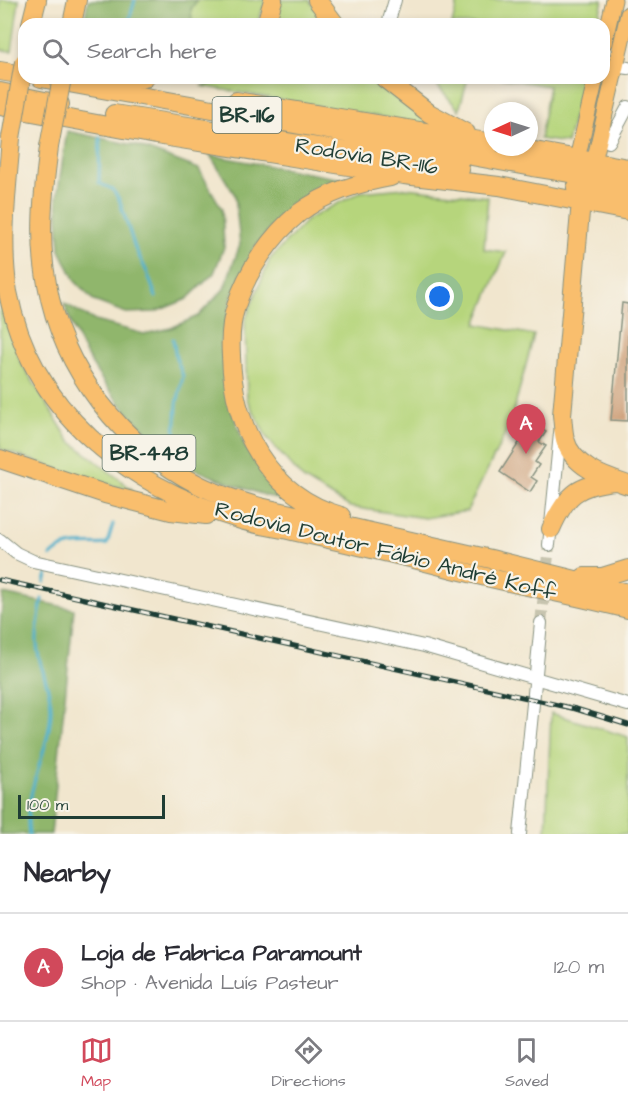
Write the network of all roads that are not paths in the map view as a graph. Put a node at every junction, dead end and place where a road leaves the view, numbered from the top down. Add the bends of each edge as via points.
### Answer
1 (34, 0) edge
2 (77, 0) edge
3 (273, 0) edge
4 (317, 0) edge
5 (395, 0) edge
6 (614, 0) edge
7 (628, 14) edge
8 (32, 18) edge
9 (73, 18) edge
10 (268, 18) edge
11 (330, 18) edge
12 (390, 18) edge
13 (610, 18) edge
14 (0, 61) edge
15 (18, 63) edge
16 (616, 66) edge
17 (0, 71) edge
18 (18, 74) edge
19 (20, 84) edge
20 (61, 84) edge
21 (74, 84) edge
22 (135, 84) edge
23 (392, 84) edge
24 (595, 84) edge
25 (0, 92) edge
26 (0, 106) edge
27 (628, 107) edge
28 (484, 141) edge
29 (484, 142) edge
30 (609, 142) dead end
31 (538, 152) edge
32 (9, 161) junction
33 (585, 161) junction
34 (628, 168) edge
35 (404, 175) junction
36 (628, 182) edge
37 (0, 190) edge
38 (628, 197) edge
39 (581, 201) junction
40 (628, 211) edge
41 (562, 415) junction
42 (0, 459) edge
43 (621, 483) edge
44 (239, 520) junction
45 (383, 534) junction
46 (550, 537) joint
47 (0, 540) edge
48 (628, 569) edge
49 (571, 578) junction
50 (628, 593) edge
51 (628, 609) edge
52 (541, 623) tunnel mouth
53 (536, 677) junction
54 (628, 705) edge
55 (520, 834) edge

1 - 8 highway
2 - 9 highway
3 - 10 highway
4 - 11 highway
5 - 12 street
6 - 13 main road
7 - 16 main road
14 - 15 highway
16 - 33 main road
17 - 18 highway
19 - 32 highway, Rodovia Doutor Fábio André Koff / BR-448, bridge
20 - 45 highway, Rodovia Doutor Fábio André Koff / BR-448, bridge via 42,210 46,283 60,333 87,384 107,411 153,456 200,485 260,507
21 - 36 highway, Rodovia BR-116 / BR-116
22 - 29 highway, Rodovia BR-116
23 - 28 highway via 429,113
24 - 33 main road
25 - 38 highway, Rodovia BR-116 / BR-116 via 119,116
26 - 35 highway
27 - 30 street
31 - 33 highway
32 - 37 highway
32 - 44 highway, Rodovia Doutor Fábio André Koff / BR-448 via 4,229 7,291 25,347 39,374 68,417 111,456 154,485
33 - 34 highway
35 - 39 highway
35 - 45 highway via 338,190 298,214 263,253 247,280 235,307 230,344 238,409 251,443 266,464 306,501 334,514 372,524
39 - 40 highway
39 - 41 highway
41 - 43 highway via 565,438 575,458
41 - 46 street
42 - 44 highway, BR-448 via 116,497 171,511
43 - 46 highway via 587,485 571,495 559,509
44 - 51 highway, Rodovia Doutor Fábio André Koff / BR-448
45 - 49 highway, Rodovia Doutor Fábio André Koff / BR-448
47 - 53 street via 33,561 424,646
48 - 49 highway via 602,577
49 - 50 highway, Rodovia Doutor Fábio André Koff / BR-448
52 - 53 street
53 - 54 street
53 - 55 street

